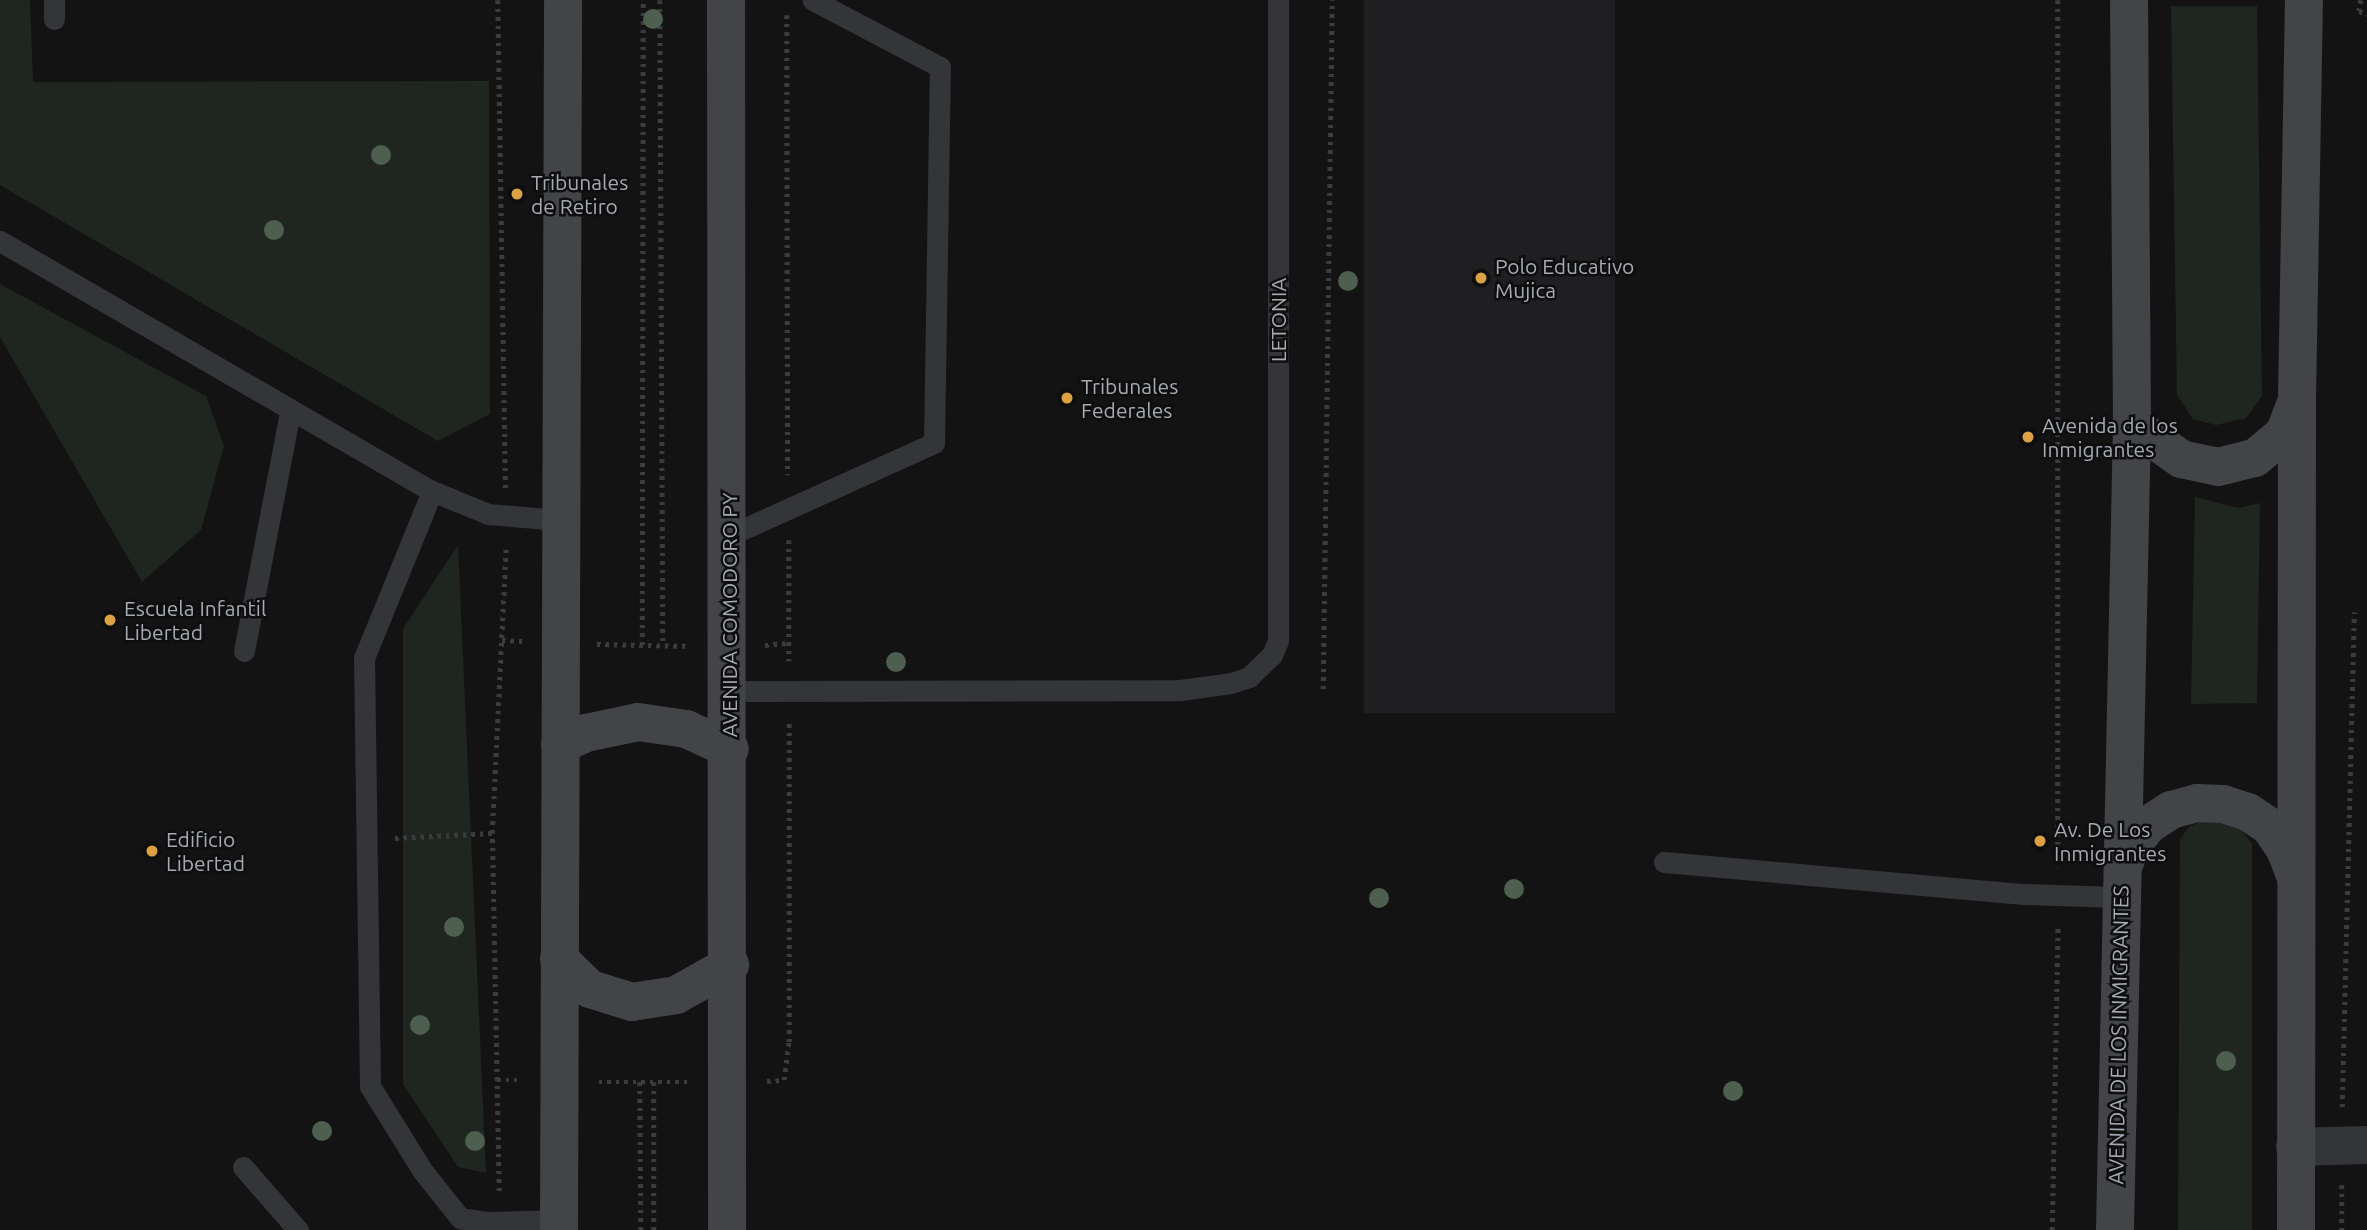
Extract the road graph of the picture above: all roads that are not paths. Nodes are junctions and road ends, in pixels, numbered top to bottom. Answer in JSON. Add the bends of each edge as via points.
{"nodes":[{"id":1,"x":563,"y":0,"type":"edge"},
{"id":2,"x":726,"y":0,"type":"edge"},
{"id":3,"x":813,"y":0,"type":"edge"},
{"id":4,"x":1278,"y":0,"type":"edge"},
{"id":5,"x":2129,"y":0,"type":"edge"},
{"id":6,"x":2304,"y":0,"type":"edge"},
{"id":7,"x":0,"y":241,"type":"edge"},
{"id":8,"x":2297,"y":399,"type":"junction"},
{"id":9,"x":290,"y":412,"type":"junction"},
{"id":10,"x":2133,"y":424,"type":"junction"},
{"id":11,"x":432,"y":491,"type":"junction"},
{"id":12,"x":560,"y":520,"type":"junction"},
{"id":13,"x":728,"y":536,"type":"junction"},
{"id":14,"x":244,"y":651,"type":"dead end"},
{"id":15,"x":729,"y":691,"type":"junction"},
{"id":16,"x":560,"y":746,"type":"junction"},
{"id":17,"x":730,"y":749,"type":"junction"},
{"id":18,"x":1664,"y":862,"type":"dead end"},
{"id":19,"x":2295,"y":874,"type":"junction"},
{"id":20,"x":2121,"y":883,"type":"junction"},
{"id":21,"x":559,"y":959,"type":"junction"},
{"id":22,"x":730,"y":965,"type":"junction"},
{"id":23,"x":2354,"y":1145,"type":"edge"},
{"id":24,"x":2295,"y":1147,"type":"junction"},
{"id":25,"x":243,"y":1167,"type":"dead end"},
{"id":26,"x":451,"y":1224,"type":"edge"},
{"id":27,"x":559,"y":1225,"type":"edge"},
{"id":28,"x":298,"y":1230,"type":"edge"},
{"id":29,"x":727,"y":1230,"type":"edge"},
{"id":30,"x":2115,"y":1230,"type":"edge"},
{"id":31,"x":2296,"y":1230,"type":"edge"}],
"edges":[{"from":1,"to":12,"type":"main road"},
{"from":2,"to":13,"type":"main road","name":"AVENIDA COMODORO PY"},
{"from":3,"to":13,"type":"lane","via":[[940,67],[934,443]]},
{"from":4,"to":15,"type":"lane","name":"LETONIA","via":[[1278,641],[1263,667],[1249,677],[1180,690]]},
{"from":5,"to":10,"type":"main road","name":"AVENIDA DE LOS INMIGRANTES"},
{"from":6,"to":8,"type":"main road"},
{"from":7,"to":9,"type":"lane"},
{"from":8,"to":10,"type":"main road","via":[[2284,434],[2255,458],[2218,467],[2180,459]]},
{"from":8,"to":19,"type":"main road"},
{"from":9,"to":11,"type":"lane"},
{"from":9,"to":14,"type":"lane"},
{"from":10,"to":20,"type":"main road","name":"AVENIDA DE LOS INMIGRANTES"},
{"from":11,"to":12,"type":"lane","via":[[507,518]]},
{"from":11,"to":26,"type":"lane","via":[[364,658],[370,1086]]},
{"from":12,"to":16,"type":"main road"},
{"from":13,"to":15,"type":"main road","name":"AVENIDA COMODORO PY"},
{"from":15,"to":17,"type":"main road","name":"AVENIDA COMODORO PY"},
{"from":16,"to":17,"type":"main road","via":[[586,733],[638,722],[685,729]]},
{"from":16,"to":21,"type":"main road"},
{"from":17,"to":22,"type":"main road","name":"AVENIDA COMODORO PY"},
{"from":18,"to":20,"type":"lane","via":[[2058,895]]},
{"from":19,"to":20,"type":"main road","via":[[2286,849],[2270,827],[2248,812],[2223,804],[2197,803],[2171,810],[2148,825],[2132,845]]},
{"from":19,"to":24,"type":"main road"},
{"from":20,"to":30,"type":"main road","name":"AVENIDA DE LOS INMIGRANTES"},
{"from":21,"to":22,"type":"main road","via":[[590,989],[632,1002],[676,995]]},
{"from":21,"to":27,"type":"main road"},
{"from":22,"to":29,"type":"main road","name":"AVENIDA COMODORO PY"},
{"from":23,"to":24,"type":"street"},
{"from":24,"to":31,"type":"main road"},
{"from":25,"to":28,"type":"lane"},
{"from":26,"to":27,"type":"lane"}]}
